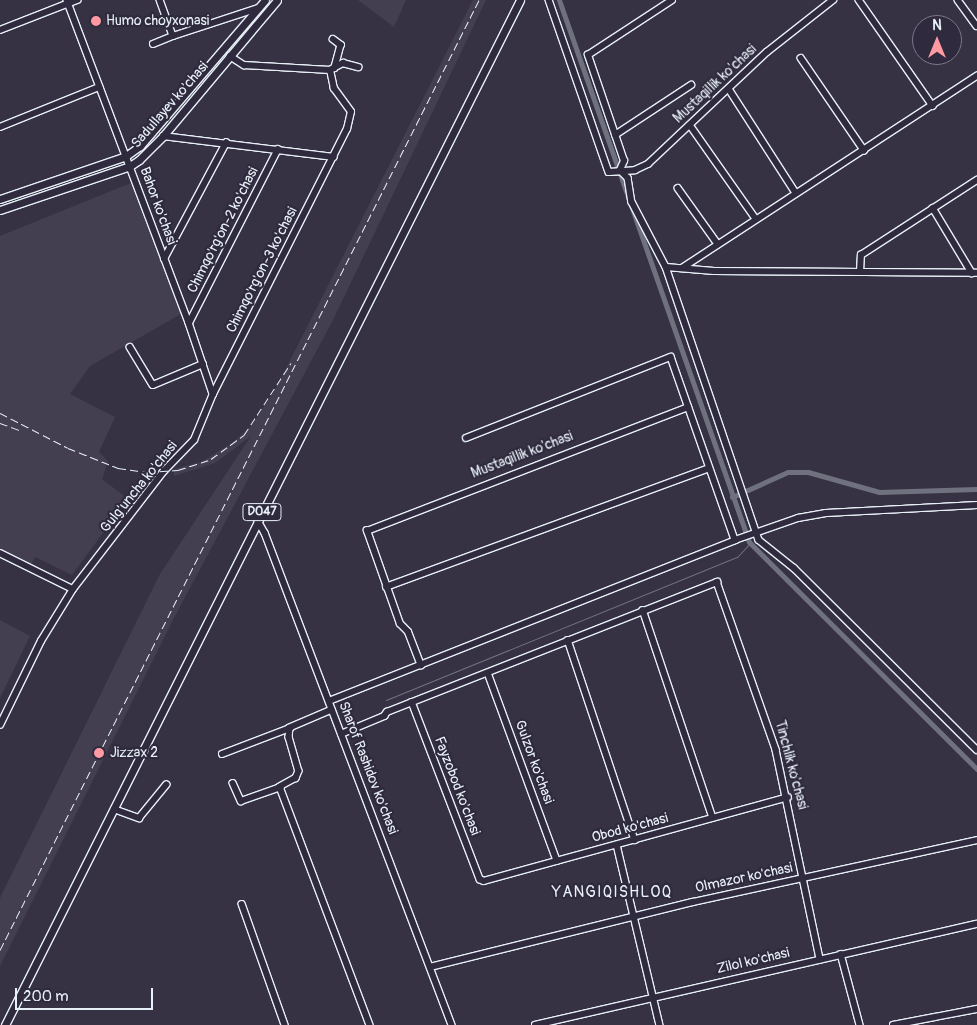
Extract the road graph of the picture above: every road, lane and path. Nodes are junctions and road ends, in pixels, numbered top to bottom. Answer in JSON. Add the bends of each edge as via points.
{"nodes":[{"id":1,"x":77,"y":0,"type":"edge"},
{"id":2,"x":160,"y":0,"type":"edge"},
{"id":3,"x":265,"y":0,"type":"edge"},
{"id":4,"x":277,"y":0,"type":"edge"},
{"id":5,"x":520,"y":0,"type":"edge"},
{"id":6,"x":549,"y":0,"type":"edge"},
{"id":7,"x":672,"y":0,"type":"edge"},
{"id":8,"x":833,"y":0,"type":"edge"},
{"id":9,"x":859,"y":0,"type":"edge"},
{"id":10,"x":958,"y":0,"type":"edge"},
{"id":11,"x":68,"y":2,"type":"edge"},
{"id":12,"x":258,"y":8,"type":"junction"},
{"id":13,"x":976,"y":24,"type":"edge"},
{"id":14,"x":0,"y":30,"type":"edge"},
{"id":15,"x":173,"y":36,"type":"junction"},
{"id":16,"x":333,"y":38,"type":"dead end"},
{"id":17,"x":154,"y":44,"type":"dead end"},
{"id":18,"x":230,"y":56,"type":"junction"},
{"id":19,"x":801,"y":58,"type":"dead end"},
{"id":20,"x":358,"y":67,"type":"dead end"},
{"id":21,"x":333,"y":69,"type":"junction"},
{"id":22,"x":977,"y":76,"type":"edge"},
{"id":23,"x":691,"y":85,"type":"dead end"},
{"id":24,"x":99,"y":87,"type":"junction"},
{"id":25,"x":729,"y":89,"type":"junction"},
{"id":26,"x":933,"y":106,"type":"junction"},
{"id":27,"x":690,"y":125,"type":"junction"},
{"id":28,"x":0,"y":127,"type":"edge"},
{"id":29,"x":616,"y":134,"type":"junction"},
{"id":30,"x":163,"y":136,"type":"junction"},
{"id":31,"x":226,"y":143,"type":"junction"},
{"id":32,"x":278,"y":149,"type":"junction"},
{"id":33,"x":864,"y":150,"type":"junction"},
{"id":34,"x":126,"y":156,"type":"junction"},
{"id":35,"x":334,"y":157,"type":"junction"},
{"id":36,"x":130,"y":166,"type":"junction"},
{"id":37,"x":620,"y":170,"type":"junction"},
{"id":38,"x":977,"y":180,"type":"edge"},
{"id":39,"x":678,"y":188,"type":"dead end"},
{"id":40,"x":796,"y":193,"type":"junction"},
{"id":41,"x":0,"y":199,"type":"edge"},
{"id":42,"x":933,"y":208,"type":"junction"},
{"id":43,"x":0,"y":210,"type":"edge"},
{"id":44,"x":756,"y":219,"type":"junction"},
{"id":45,"x":718,"y":244,"type":"junction"},
{"id":46,"x":164,"y":259,"type":"junction"},
{"id":47,"x":666,"y":267,"type":"junction"},
{"id":48,"x":682,"y":268,"type":"junction"},
{"id":49,"x":860,"y":272,"type":"junction"},
{"id":50,"x":974,"y":273,"type":"edge"},
{"id":51,"x":189,"y":323,"type":"junction"},
{"id":52,"x":130,"y":347,"type":"dead end"},
{"id":53,"x":203,"y":364,"type":"junction"},
{"id":54,"x":213,"y":394,"type":"junction"},
{"id":55,"x":688,"y":407,"type":"junction"},
{"id":56,"x":466,"y":438,"type":"dead end"},
{"id":57,"x":709,"y":468,"type":"junction"},
{"id":58,"x":977,"y":505,"type":"edge"},
{"id":59,"x":258,"y":521,"type":"junction"},
{"id":60,"x":757,"y":533,"type":"junction"},
{"id":61,"x":735,"y":540,"type":"junction"},
{"id":62,"x":0,"y":554,"type":"edge"},
{"id":63,"x":386,"y":587,"type":"junction"},
{"id":64,"x":73,"y":590,"type":"junction"},
{"id":65,"x":643,"y":610,"type":"junction"},
{"id":66,"x":568,"y":640,"type":"junction"},
{"id":67,"x":421,"y":666,"type":"junction"},
{"id":68,"x":488,"y":673,"type":"junction"},
{"id":69,"x":329,"y":701,"type":"junction"},
{"id":70,"x":412,"y":702,"type":"junction"},
{"id":71,"x":332,"y":710,"type":"junction"},
{"id":72,"x":0,"y":725,"type":"edge"},
{"id":73,"x":290,"y":728,"type":"junction"},
{"id":74,"x":341,"y":734,"type":"junction"},
{"id":75,"x":977,"y":750,"type":"edge"},
{"id":76,"x":222,"y":754,"type":"dead end"},
{"id":77,"x":233,"y":782,"type":"dead end"},
{"id":78,"x":166,"y":785,"type":"dead end"},
{"id":79,"x":281,"y":786,"type":"junction"},
{"id":80,"x":788,"y":797,"type":"junction"},
{"id":81,"x":114,"y":809,"type":"junction"},
{"id":82,"x":713,"y":818,"type":"junction"},
{"id":83,"x":635,"y":840,"type":"junction"},
{"id":84,"x":977,"y":840,"type":"edge"},
{"id":85,"x":617,"y":845,"type":"junction"},
{"id":86,"x":557,"y":860,"type":"junction"},
{"id":87,"x":804,"y":877,"type":"junction"},
{"id":88,"x":480,"y":878,"type":"joint"},
{"id":89,"x":242,"y":904,"type":"dead end"},
{"id":90,"x":635,"y":916,"type":"junction"},
{"id":91,"x":977,"y":924,"type":"edge"},
{"id":92,"x":841,"y":954,"type":"junction"},
{"id":93,"x":820,"y":959,"type":"junction"},
{"id":94,"x":430,"y":966,"type":"junction"},
{"id":95,"x":654,"y":997,"type":"junction"},
{"id":96,"x":977,"y":1009,"type":"edge"},
{"id":97,"x":5,"y":1025,"type":"edge"},
{"id":98,"x":285,"y":1025,"type":"edge"},
{"id":99,"x":370,"y":1025,"type":"edge"},
{"id":100,"x":452,"y":1025,"type":"edge"},
{"id":101,"x":535,"y":1025,"type":"edge"},
{"id":102,"x":660,"y":1025,"type":"edge"},
{"id":103,"x":860,"y":1025,"type":"edge"},
{"id":104,"x":893,"y":1025,"type":"edge"}],
"edges":[{"from":1,"to":11,"type":"street"},
{"from":2,"to":15,"type":"street"},
{"from":3,"to":12,"type":"main road"},
{"from":4,"to":18,"type":"main road","name":"Sadullayev ko'chasi"},
{"from":5,"to":59,"type":"main road","number":"D047"},
{"from":6,"to":37,"type":"street","name":"Mustaqillik ko'chasi","via":[[609,172]]},
{"from":7,"to":29,"type":"street","via":[[588,55]]},
{"from":8,"to":25,"type":"street","name":"Mustaqillik ko'chasi","via":[[767,52]]},
{"from":9,"to":26,"type":"street"},
{"from":10,"to":13,"type":"street"},
{"from":11,"to":14,"type":"street"},
{"from":11,"to":24,"type":"street","name":"Bahor ko'chasi"},
{"from":12,"to":15,"type":"street"},
{"from":12,"to":34,"type":"main road","via":[[153,134]]},
{"from":15,"to":17,"type":"street"},
{"from":16,"to":21,"type":"street","via":[[341,45]]},
{"from":18,"to":21,"type":"street","via":[[244,65]]},
{"from":18,"to":30,"type":"main road","name":"Sadullayev ko'chasi"},
{"from":19,"to":33,"type":"street"},
{"from":20,"to":21,"type":"street","via":[[343,63]]},
{"from":21,"to":35,"type":"street","name":"Chimqo'rg'on-3 ko'chasi","via":[[334,89],[351,112],[347,130]]},
{"from":22,"to":26,"type":"street"},
{"from":23,"to":29,"type":"street"},
{"from":24,"to":28,"type":"street"},
{"from":24,"to":34,"type":"street","name":"Bahor ko'chasi"},
{"from":25,"to":27,"type":"street","name":"Mustaqillik ko'chasi"},
{"from":25,"to":40,"type":"street"},
{"from":26,"to":33,"type":"street"},
{"from":27,"to":37,"type":"street","name":"Mustaqillik ko'chasi","via":[[648,164],[636,170]]},
{"from":27,"to":44,"type":"street"},
{"from":29,"to":37,"type":"street","via":[[624,161]]},
{"from":30,"to":31,"type":"street"},
{"from":30,"to":36,"type":"main road","name":"Sadullayev ko'chasi"},
{"from":31,"to":32,"type":"street"},
{"from":31,"to":46,"type":"street"},
{"from":32,"to":35,"type":"street"},
{"from":32,"to":51,"type":"street","name":"Chimqo'rg'on-2 ko'chasi"},
{"from":33,"to":40,"type":"street"},
{"from":34,"to":36,"type":"street","name":"Bahor ko'chasi"},
{"from":34,"to":41,"type":"main road"},
{"from":35,"to":54,"type":"street","name":"Chimqo'rg'on-3 ko'chasi"},
{"from":36,"to":43,"type":"main road","name":"Sadullayev ko'chasi"},
{"from":36,"to":46,"type":"street","name":"Bahor ko'chasi"},
{"from":37,"to":47,"type":"street","via":[[628,178],[632,202]]},
{"from":38,"to":42,"type":"street"},
{"from":39,"to":45,"type":"street"},
{"from":40,"to":44,"type":"street"},
{"from":42,"to":49,"type":"street","via":[[862,255]]},
{"from":42,"to":50,"type":"street"},
{"from":44,"to":45,"type":"street"},
{"from":45,"to":48,"type":"street"},
{"from":46,"to":51,"type":"street","name":"Bahor ko'chasi"},
{"from":47,"to":48,"type":"street"},
{"from":47,"to":60,"type":"street"},
{"from":48,"to":49,"type":"street"},
{"from":49,"to":50,"type":"street"},
{"from":51,"to":53,"type":"street","name":"Bahor ko'chasi"},
{"from":52,"to":53,"type":"street","via":[[153,385]]},
{"from":53,"to":54,"type":"street","name":"Bahor ko'chasi"},
{"from":54,"to":64,"type":"street","name":"Gulg'uncha ko'chasi","via":[[194,440],[164,471]]},
{"from":55,"to":56,"type":"street","via":[[670,357]]},
{"from":55,"to":57,"type":"street"},
{"from":55,"to":63,"type":"street","name":"Mustaqillik ko'chasi","via":[[367,531]]},
{"from":57,"to":61,"type":"street"},
{"from":57,"to":63,"type":"street"},
{"from":58,"to":60,"type":"street","via":[[826,513],[798,518]]},
{"from":59,"to":69,"type":"street","name":"Sharof Rashidov ko'chasi"},
{"from":59,"to":81,"type":"main road","number":"D047"},
{"from":60,"to":61,"type":"street"},
{"from":60,"to":75,"type":"street","via":[[768,550],[794,568]]},
{"from":61,"to":67,"type":"street"},
{"from":62,"to":64,"type":"street"},
{"from":63,"to":67,"type":"street"},
{"from":64,"to":72,"type":"street","name":"Gulg'uncha ko'chasi","via":[[41,641]]},
{"from":65,"to":66,"type":"street"},
{"from":65,"to":80,"type":"street","name":"Tinchlik ko'chasi","via":[[717,582],[754,683]]},
{"from":65,"to":82,"type":"street"},
{"from":66,"to":68,"type":"street"},
{"from":66,"to":83,"type":"street"},
{"from":67,"to":69,"type":"street"},
{"from":68,"to":70,"type":"street"},
{"from":68,"to":86,"type":"street","name":"Gulzor ko'chasi"},
{"from":69,"to":71,"type":"street","name":"Sharof Rashidov ko'chasi"},
{"from":70,"to":74,"type":"street"},
{"from":70,"to":88,"type":"street","name":"Fayzobod ko'chasi"},
{"from":71,"to":73,"type":"street"},
{"from":71,"to":74,"type":"street","name":"Sharof Rashidov ko'chasi"},
{"from":73,"to":76,"type":"street"},
{"from":73,"to":79,"type":"street","via":[[289,737],[299,771],[296,778]]},
{"from":74,"to":94,"type":"street","name":"Sharof Rashidov ko'chasi"},
{"from":77,"to":79,"type":"street","via":[[241,801]]},
{"from":78,"to":81,"type":"street","via":[[139,818]]},
{"from":79,"to":99,"type":"street"},
{"from":80,"to":82,"type":"street","name":"Obod ko'chasi"},
{"from":80,"to":87,"type":"street","name":"Tinchlik ko'chasi"},
{"from":81,"to":97,"type":"main road","number":"D047"},
{"from":82,"to":83,"type":"street","name":"Obod ko'chasi"},
{"from":83,"to":85,"type":"street","name":"Obod ko'chasi"},
{"from":84,"to":87,"type":"street","name":"Olmazor ko'chasi"},
{"from":85,"to":86,"type":"street","name":"Obod ko'chasi"},
{"from":85,"to":90,"type":"street"},
{"from":86,"to":88,"type":"street","name":"Obod ko'chasi","via":[[489,880]]},
{"from":87,"to":90,"type":"street","name":"Olmazor ko'chasi"},
{"from":87,"to":93,"type":"street","name":"Tinchlik ko'chasi"},
{"from":89,"to":98,"type":"street"},
{"from":90,"to":94,"type":"street","name":"Olmazor ko'chasi"},
{"from":90,"to":95,"type":"street"},
{"from":91,"to":92,"type":"street","name":"Zilol ko'chasi"},
{"from":92,"to":93,"type":"street","name":"Zilol ko'chasi"},
{"from":92,"to":103,"type":"street"},
{"from":93,"to":95,"type":"street","name":"Zilol ko'chasi"},
{"from":94,"to":100,"type":"street","name":"Sharof Rashidov ko'chasi"},
{"from":95,"to":101,"type":"street","name":"Zilol ko'chasi"},
{"from":95,"to":102,"type":"street"},
{"from":96,"to":104,"type":"street"}]}
